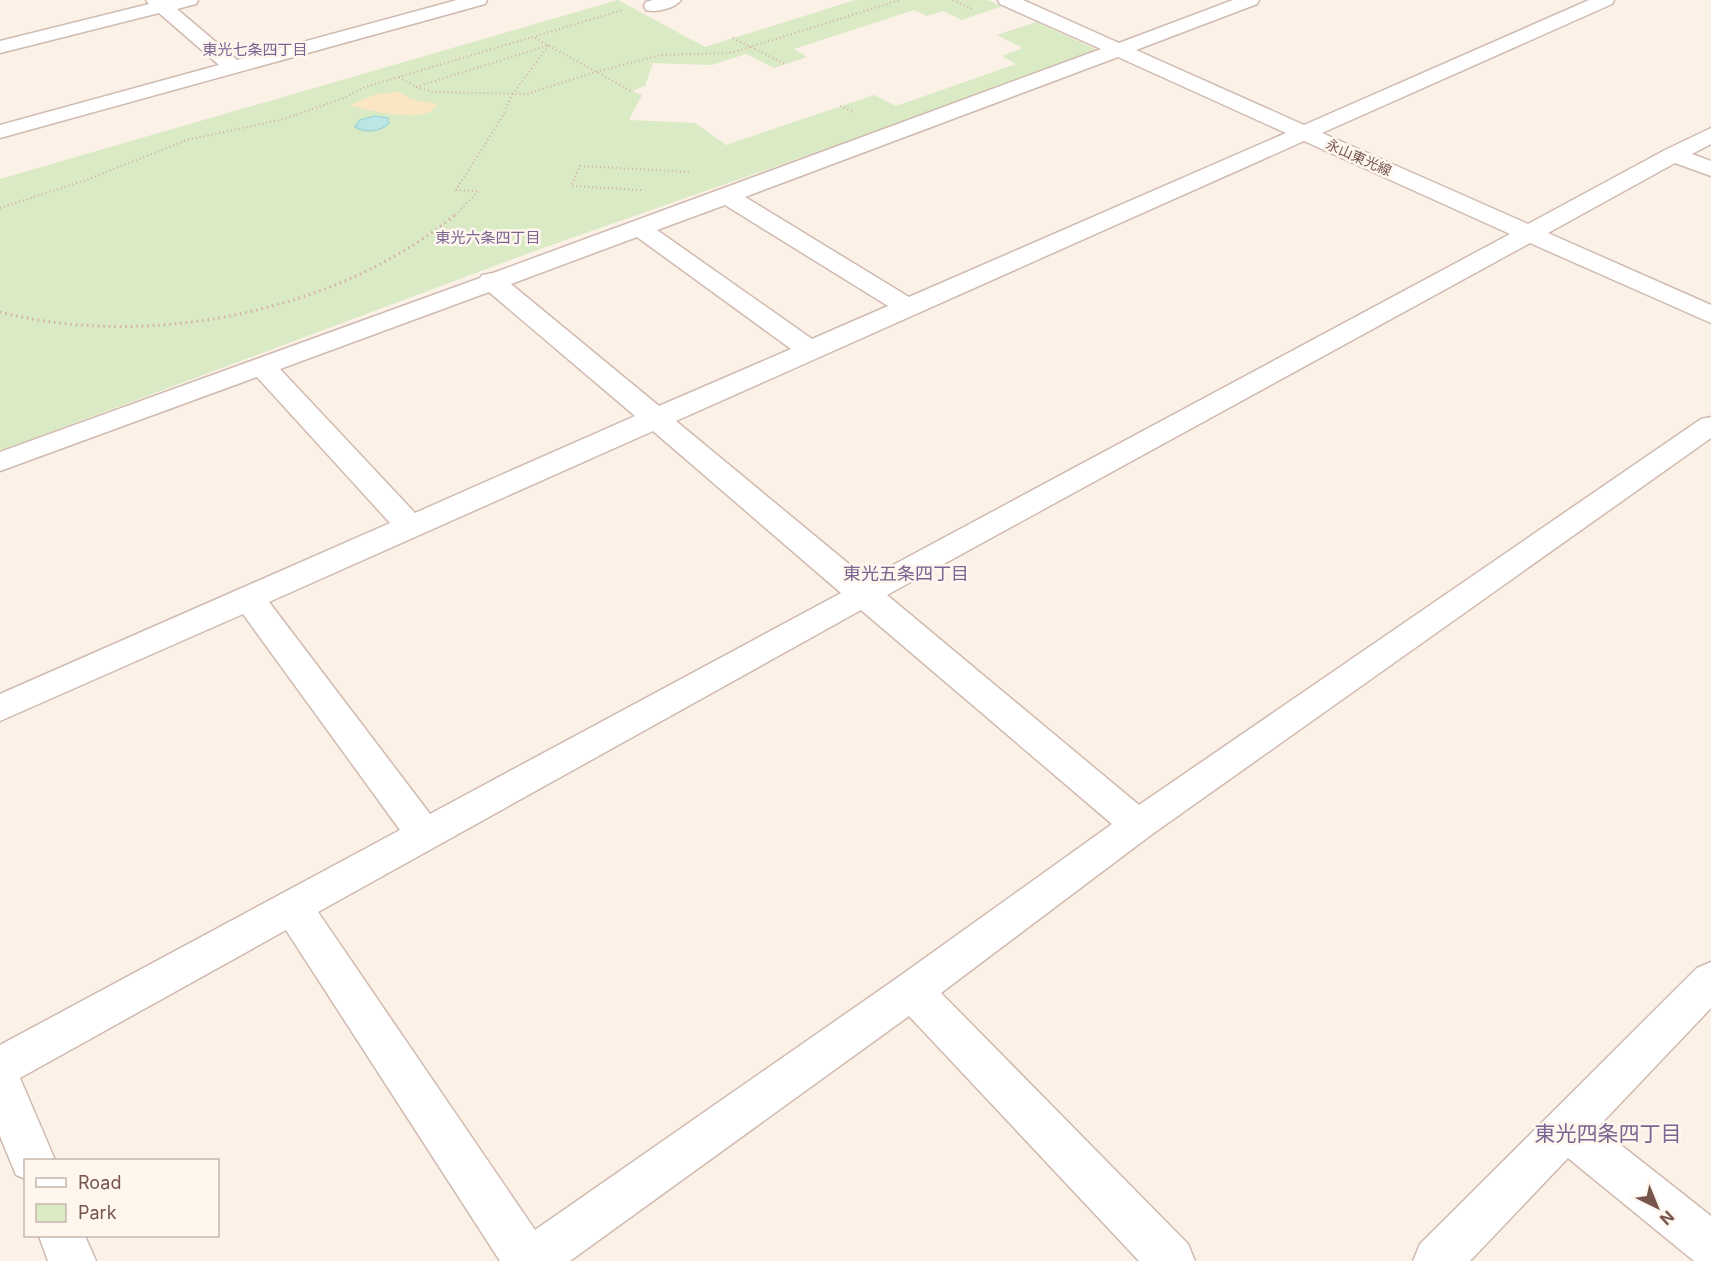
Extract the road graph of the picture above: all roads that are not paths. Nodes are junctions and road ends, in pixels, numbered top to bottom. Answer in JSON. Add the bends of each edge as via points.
{"nodes":[{"id":1,"x":189,"y":0,"type":"edge"},
{"id":2,"x":478,"y":0,"type":"edge"},
{"id":3,"x":672,"y":0,"type":"edge"},
{"id":4,"x":1007,"y":0,"type":"edge"},
{"id":5,"x":1251,"y":0,"type":"edge"},
{"id":6,"x":1605,"y":0,"type":"edge"},
{"id":7,"x":159,"y":3,"type":"edge"},
{"id":8,"x":653,"y":6,"type":"dead end"},
{"id":9,"x":0,"y":47,"type":"edge"},
{"id":10,"x":1118,"y":49,"type":"junction"},
{"id":11,"x":233,"y":67,"type":"junction"},
{"id":12,"x":0,"y":132,"type":"edge"},
{"id":13,"x":1304,"y":132,"type":"junction"},
{"id":14,"x":1711,"y":135,"type":"edge"},
{"id":15,"x":1673,"y":155,"type":"junction"},
{"id":16,"x":1711,"y":169,"type":"edge"},
{"id":17,"x":725,"y":195,"type":"junction"},
{"id":18,"x":638,"y":227,"type":"junction"},
{"id":19,"x":1530,"y":233,"type":"junction"},
{"id":20,"x":491,"y":280,"type":"junction"},
{"id":21,"x":907,"y":307,"type":"junction"},
{"id":22,"x":1711,"y":315,"type":"edge"},
{"id":23,"x":810,"y":350,"type":"junction"},
{"id":24,"x":261,"y":365,"type":"junction"},
{"id":25,"x":654,"y":419,"type":"junction"},
{"id":26,"x":1711,"y":425,"type":"edge"},
{"id":27,"x":0,"y":462,"type":"edge"},
{"id":28,"x":410,"y":526,"type":"junction"},
{"id":29,"x":864,"y":594,"type":"junction"},
{"id":30,"x":248,"y":597,"type":"junction"},
{"id":31,"x":0,"y":708,"type":"edge"},
{"id":32,"x":1138,"y":825,"type":"junction"},
{"id":33,"x":426,"y":836,"type":"junction"},
{"id":34,"x":293,"y":908,"type":"junction"},
{"id":35,"x":1711,"y":980,"type":"edge"},
{"id":36,"x":912,"y":991,"type":"junction"},
{"id":37,"x":0,"y":1067,"type":"edge"},
{"id":38,"x":0,"y":1082,"type":"edge"},
{"id":39,"x":1566,"y":1129,"type":"junction"},
{"id":40,"x":31,"y":1159,"type":"edge"},
{"id":41,"x":62,"y":1237,"type":"edge"},
{"id":42,"x":1711,"y":1245,"type":"edge"},
{"id":43,"x":72,"y":1261,"type":"edge"},
{"id":44,"x":529,"y":1261,"type":"edge"},
{"id":45,"x":1171,"y":1261,"type":"edge"},
{"id":46,"x":1437,"y":1261,"type":"edge"}],
"edges":[{"from":1,"to":7,"type":"street"},
{"from":2,"to":11,"type":"street"},
{"from":3,"to":8,"type":"street"},
{"from":4,"to":10,"type":"street","name":"永山東光線"},
{"from":5,"to":10,"type":"street"},
{"from":6,"to":13,"type":"street"},
{"from":7,"to":9,"type":"street"},
{"from":7,"to":11,"type":"street"},
{"from":10,"to":13,"type":"street","name":"永山東光線"},
{"from":10,"to":17,"type":"street"},
{"from":11,"to":12,"type":"street"},
{"from":13,"to":19,"type":"street","name":"永山東光線"},
{"from":13,"to":21,"type":"street"},
{"from":14,"to":15,"type":"street"},
{"from":15,"to":16,"type":"street"},
{"from":15,"to":19,"type":"street"},
{"from":17,"to":18,"type":"street"},
{"from":17,"to":21,"type":"street"},
{"from":18,"to":20,"type":"street"},
{"from":18,"to":23,"type":"street"},
{"from":19,"to":22,"type":"street","name":"永山東光線"},
{"from":19,"to":29,"type":"street"},
{"from":20,"to":24,"type":"street"},
{"from":20,"to":25,"type":"street"},
{"from":21,"to":23,"type":"street"},
{"from":23,"to":25,"type":"street"},
{"from":24,"to":27,"type":"street"},
{"from":24,"to":28,"type":"street"},
{"from":25,"to":28,"type":"street"},
{"from":25,"to":29,"type":"street"},
{"from":26,"to":32,"type":"street"},
{"from":28,"to":30,"type":"street"},
{"from":29,"to":32,"type":"street"},
{"from":29,"to":33,"type":"street"},
{"from":30,"to":31,"type":"street"},
{"from":30,"to":33,"type":"street"},
{"from":32,"to":36,"type":"street"},
{"from":33,"to":34,"type":"street"},
{"from":34,"to":37,"type":"street"},
{"from":34,"to":44,"type":"street"},
{"from":35,"to":39,"type":"street"},
{"from":36,"to":44,"type":"street"},
{"from":36,"to":45,"type":"street"},
{"from":38,"to":40,"type":"street"},
{"from":39,"to":42,"type":"street"},
{"from":39,"to":46,"type":"street"},
{"from":41,"to":43,"type":"street"}]}
